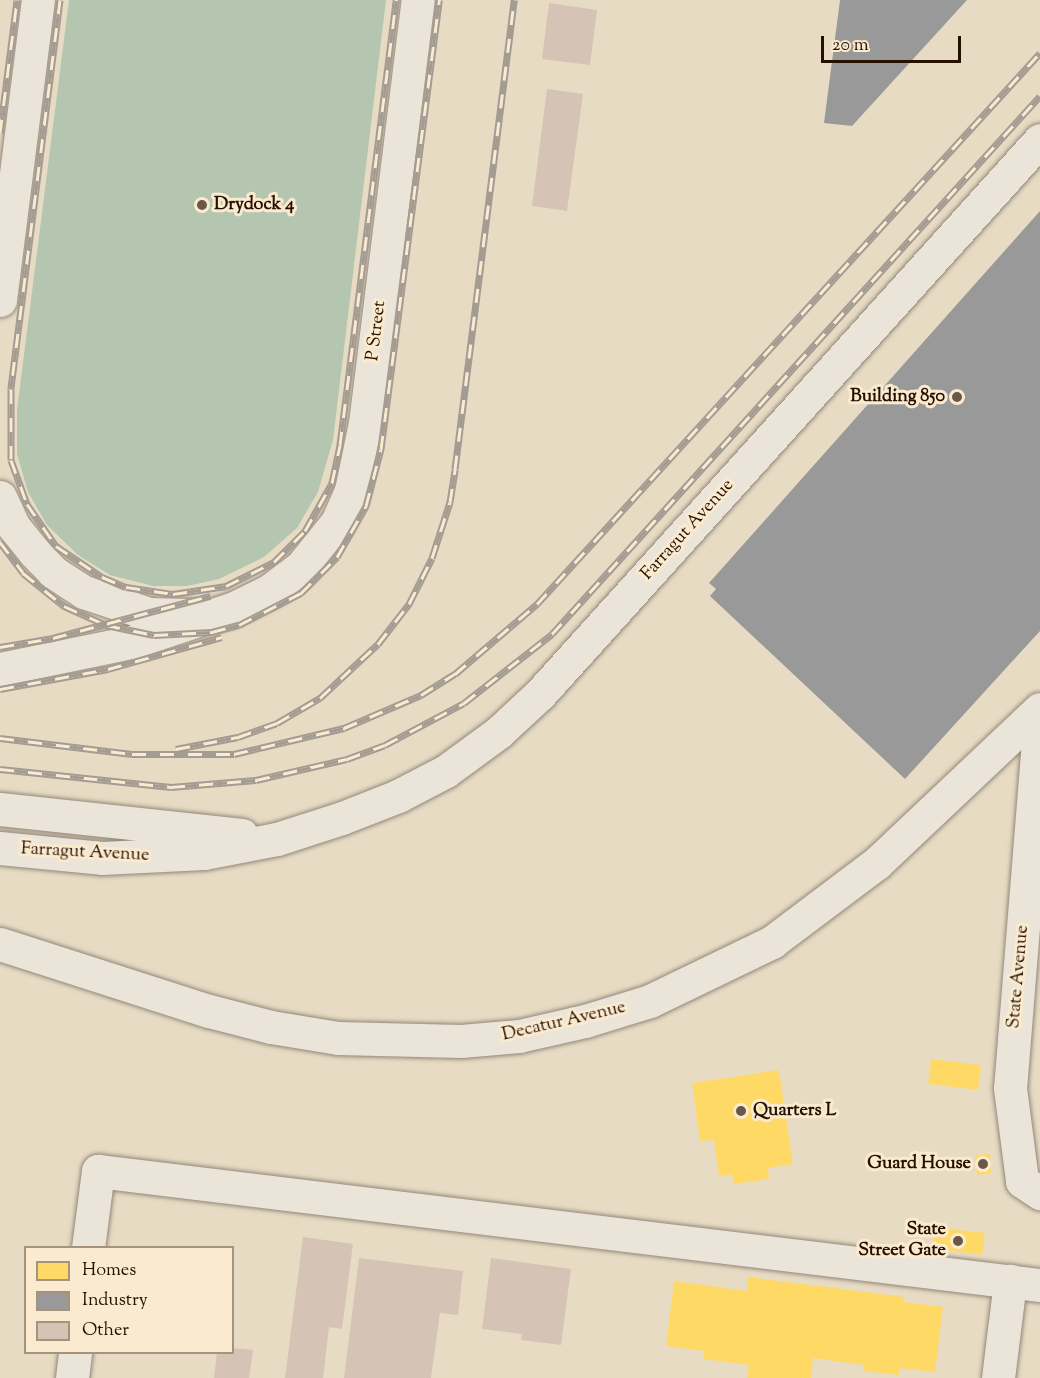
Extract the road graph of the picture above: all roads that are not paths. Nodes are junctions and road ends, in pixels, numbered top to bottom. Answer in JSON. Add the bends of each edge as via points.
{"nodes":[{"id":1,"x":38,"y":0,"type":"edge"},
{"id":2,"x":418,"y":0,"type":"edge"},
{"id":3,"x":1040,"y":140,"type":"edge"},
{"id":4,"x":0,"y":300,"type":"edge"},
{"id":5,"x":0,"y":497,"type":"edge"},
{"id":6,"x":234,"y":608,"type":"junction"},
{"id":7,"x":0,"y":669,"type":"edge"},
{"id":8,"x":1040,"y":709,"type":"edge"},
{"id":9,"x":1040,"y":716,"type":"edge"},
{"id":10,"x":0,"y":809,"type":"edge"},
{"id":11,"x":277,"y":839,"type":"junction"},
{"id":12,"x":0,"y":848,"type":"edge"},
{"id":13,"x":0,"y":944,"type":"edge"},
{"id":14,"x":1040,"y":1193,"type":"edge"},
{"id":15,"x":88,"y":1246,"type":"edge"},
{"id":16,"x":1025,"y":1283,"type":"edge"},
{"id":17,"x":75,"y":1354,"type":"edge"},
{"id":18,"x":72,"y":1378,"type":"edge"},
{"id":19,"x":998,"y":1378,"type":"edge"}],
"edges":[{"from":1,"to":4,"type":"street"},
{"from":2,"to":6,"type":"street","name":"P Street","via":[[365,423],[351,490],[337,522],[300,568],[269,591]]},
{"from":3,"to":11,"type":"street","name":"Farragut Avenue","via":[[540,694],[499,732],[446,771],[389,800]]},
{"from":5,"to":6,"type":"street","via":[[14,527],[34,552],[53,572],[84,592],[148,614],[198,614]]},
{"from":6,"to":7,"type":"street","via":[[132,642]]},
{"from":8,"to":13,"type":"street","name":"Decatur Avenue","via":[[877,863],[772,942],[650,1001],[585,1022],[519,1036],[461,1041],[338,1038],[209,1011]]},
{"from":9,"to":14,"type":"street","name":"State Avenue","via":[[1010,1088],[1022,1181]]},
{"from":10,"to":11,"type":"street","name":"Farragut Avenue"},
{"from":11,"to":12,"type":"street","name":"Farragut Avenue","via":[[152,858],[102,858]]},
{"from":15,"to":16,"type":"street","via":[[98,1171]]},
{"from":16,"to":19,"type":"street"},
{"from":17,"to":18,"type":"street"}]}
